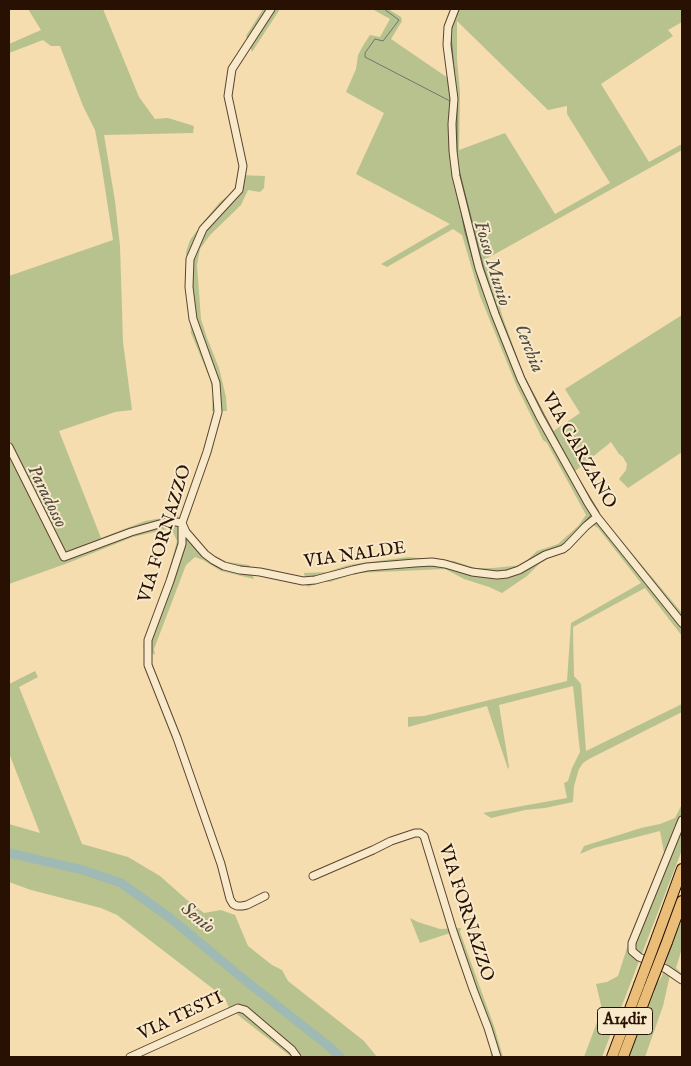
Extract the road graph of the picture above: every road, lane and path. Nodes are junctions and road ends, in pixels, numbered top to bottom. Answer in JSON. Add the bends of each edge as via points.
{"nodes":[{"id":1,"x":271,"y":9,"type":"edge"},
{"id":2,"x":455,"y":9,"type":"edge"},
{"id":3,"x":9,"y":447,"type":"edge"},
{"id":4,"x":597,"y":517,"type":"junction"},
{"id":5,"x":182,"y":523,"type":"junction"},
{"id":6,"x":682,"y":623,"type":"edge"},
{"id":7,"x":682,"y":820,"type":"edge"},
{"id":8,"x":682,"y":869,"type":"edge"},
{"id":9,"x":313,"y":876,"type":"dead end"},
{"id":10,"x":265,"y":896,"type":"dead end"},
{"id":11,"x":682,"y":900,"type":"edge"},
{"id":12,"x":682,"y":980,"type":"edge"},
{"id":13,"x":644,"y":987,"type":"junction"},
{"id":14,"x":130,"y":1057,"type":"edge"},
{"id":15,"x":297,"y":1057,"type":"edge"},
{"id":16,"x":497,"y":1057,"type":"edge"},
{"id":17,"x":612,"y":1057,"type":"edge"},
{"id":18,"x":623,"y":1057,"type":"edge"}],
"edges":[{"from":1,"to":5,"type":"street","name":"VIA FORNAZZO","via":[[232,69],[228,96],[243,166],[239,190],[203,229],[190,259],[192,320],[216,383],[218,412]]},
{"from":2,"to":4,"type":"street","name":"VIA GARZANO","via":[[447,36],[454,99],[453,151],[479,268],[521,379]]},
{"from":3,"to":5,"type":"street","via":[[64,557],[131,532],[170,521]]},
{"from":4,"to":5,"type":"street","name":"VIA NALDE","via":[[567,546],[507,574],[484,574],[432,562],[360,568],[308,581],[224,566],[205,554]]},
{"from":4,"to":6,"type":"street","name":"VIA GARZANO"},
{"from":5,"to":10,"type":"street","name":"VIA FORNAZZO","via":[[182,544],[148,640],[148,665],[222,864],[230,899],[233,904],[242,906]]},
{"from":7,"to":12,"type":"street","via":[[632,943],[632,951]]},
{"from":8,"to":13,"type":"highway","number":"A14dir","bridge":true,"via":[[657,937]]},
{"from":9,"to":16,"type":"street","name":"VIA FORNAZZO","via":[[391,841],[415,833],[424,836]]},
{"from":11,"to":13,"type":"highway","number":"A14dir","bridge":true},
{"from":13,"to":17,"type":"highway","number":"A14dir"},
{"from":13,"to":18,"type":"highway","number":"A14dir"},
{"from":14,"to":15,"type":"street","name":"VIA TESTI","via":[[238,1008],[245,1010]]}]}
